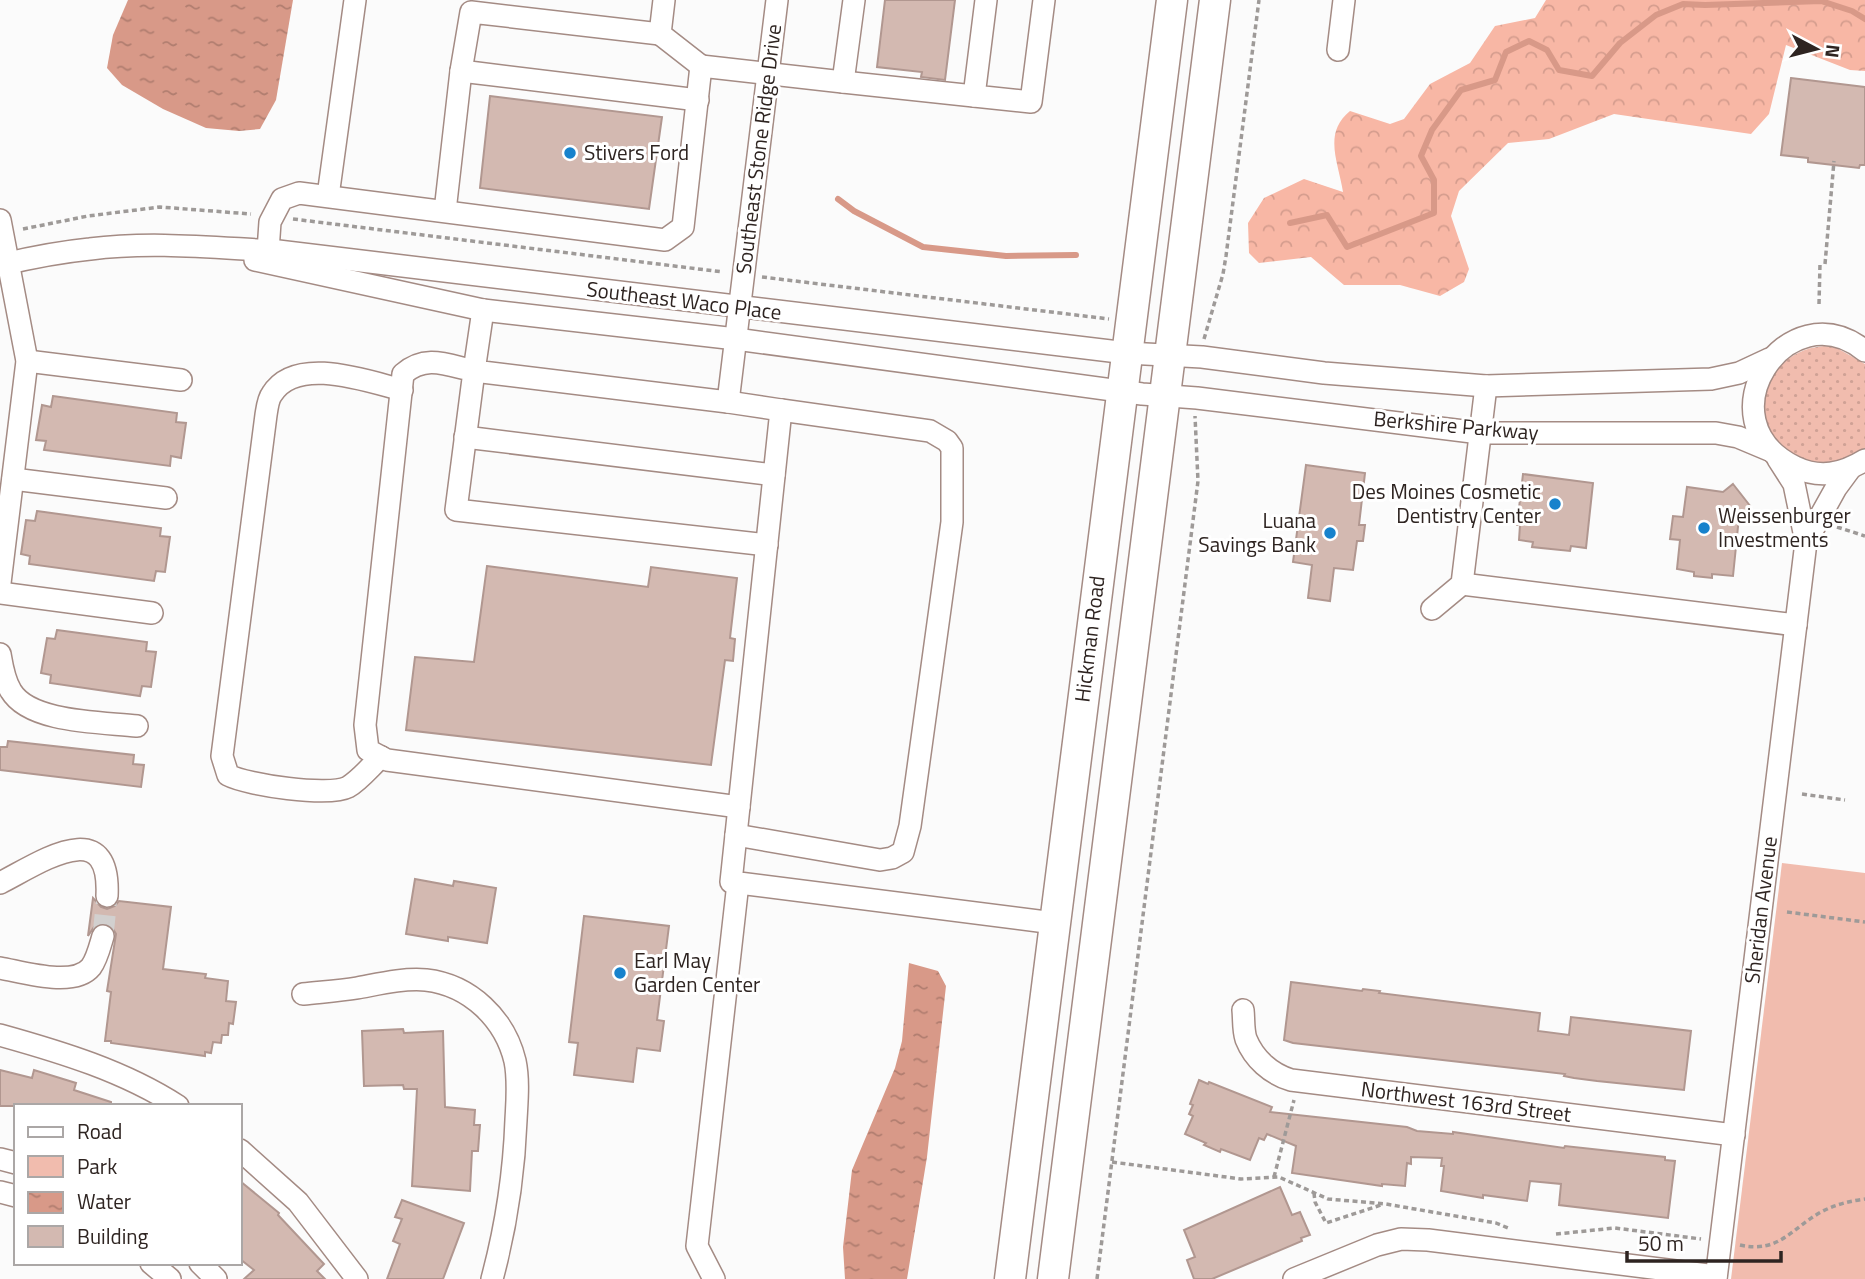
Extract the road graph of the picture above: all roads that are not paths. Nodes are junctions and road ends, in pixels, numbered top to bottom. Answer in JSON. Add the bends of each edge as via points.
{"nodes":[{"id":1,"x":355,"y":0,"type":"edge"},
{"id":2,"x":664,"y":0,"type":"edge"},
{"id":3,"x":777,"y":0,"type":"edge"},
{"id":4,"x":854,"y":0,"type":"edge"},
{"id":5,"x":986,"y":0,"type":"edge"},
{"id":6,"x":1044,"y":0,"type":"edge"},
{"id":7,"x":1172,"y":0,"type":"edge"},
{"id":8,"x":1201,"y":0,"type":"edge"},
{"id":9,"x":1215,"y":0,"type":"edge"},
{"id":10,"x":1344,"y":0,"type":"edge"},
{"id":11,"x":660,"y":34,"type":"junction"},
{"id":12,"x":1210,"y":36,"type":"junction"},
{"id":13,"x":1338,"y":50,"type":"dead end"},
{"id":14,"x":701,"y":66,"type":"junction"},
{"id":15,"x":461,"y":71,"type":"junction"},
{"id":16,"x":768,"y":73,"type":"junction"},
{"id":17,"x":843,"y":82,"type":"junction"},
{"id":18,"x":974,"y":96,"type":"junction"},
{"id":19,"x":698,"y":100,"type":"junction"},
{"id":20,"x":328,"y":196,"type":"junction"},
{"id":21,"x":445,"y":211,"type":"junction"},
{"id":22,"x":1,"y":227,"type":"edge"},
{"id":23,"x":199,"y":246,"type":"junction"},
{"id":24,"x":268,"y":251,"type":"junction"},
{"id":25,"x":4,"y":264,"type":"edge"},
{"id":26,"x":740,"y":308,"type":"junction"},
{"id":27,"x":483,"y":310,"type":"junction"},
{"id":28,"x":736,"y":339,"type":"junction"},
{"id":29,"x":1865,"y":352,"type":"edge"},
{"id":30,"x":1127,"y":353,"type":"junction"},
{"id":31,"x":1170,"y":355,"type":"junction"},
{"id":32,"x":1769,"y":359,"type":"junction"},
{"id":33,"x":27,"y":361,"type":"junction"},
{"id":34,"x":474,"y":371,"type":"junction"},
{"id":35,"x":180,"y":380,"type":"dead end"},
{"id":36,"x":1486,"y":386,"type":"junction"},
{"id":37,"x":402,"y":390,"type":"junction"},
{"id":38,"x":1143,"y":394,"type":"junction"},
{"id":39,"x":728,"y":402,"type":"junction"},
{"id":40,"x":781,"y":410,"type":"junction"},
{"id":41,"x":1480,"y":433,"type":"junction"},
{"id":42,"x":465,"y":437,"type":"junction"},
{"id":43,"x":1774,"y":454,"type":"junction"},
{"id":44,"x":1858,"y":464,"type":"edge"},
{"id":45,"x":774,"y":475,"type":"junction"},
{"id":46,"x":13,"y":479,"type":"junction"},
{"id":47,"x":166,"y":498,"type":"dead end"},
{"id":48,"x":1806,"y":541,"type":"junction"},
{"id":49,"x":767,"y":545,"type":"junction"},
{"id":50,"x":2,"y":548,"type":"edge"},
{"id":51,"x":0,"y":583,"type":"edge"},
{"id":52,"x":1461,"y":583,"type":"junction"},
{"id":53,"x":0,"y":593,"type":"edge"},
{"id":54,"x":1432,"y":609,"type":"dead end"},
{"id":55,"x":152,"y":613,"type":"dead end"},
{"id":56,"x":1796,"y":625,"type":"junction"},
{"id":57,"x":0,"y":654,"type":"edge"},
{"id":58,"x":137,"y":726,"type":"dead end"},
{"id":59,"x":382,"y":757,"type":"junction"},
{"id":60,"x":740,"y":807,"type":"junction"},
{"id":61,"x":736,"y":835,"type":"junction"},
{"id":62,"x":0,"y":883,"type":"edge"},
{"id":63,"x":738,"y":883,"type":"junction"},
{"id":64,"x":107,"y":897,"type":"tunnel mouth"},
{"id":65,"x":1054,"y":923,"type":"junction"},
{"id":66,"x":103,"y":936,"type":"tunnel mouth"},
{"id":67,"x":0,"y":968,"type":"edge"},
{"id":68,"x":303,"y":994,"type":"dead end"},
{"id":69,"x":1243,"y":1010,"type":"dead end"},
{"id":70,"x":0,"y":1035,"type":"edge"},
{"id":71,"x":174,"y":1104,"type":"edge"},
{"id":72,"x":1734,"y":1135,"type":"junction"},
{"id":73,"x":242,"y":1152,"type":"edge"},
{"id":74,"x":153,"y":1265,"type":"edge"},
{"id":75,"x":202,"y":1265,"type":"edge"},
{"id":76,"x":1716,"y":1278,"type":"edge"},
{"id":77,"x":170,"y":1279,"type":"edge"},
{"id":78,"x":216,"y":1279,"type":"edge"},
{"id":79,"x":357,"y":1279,"type":"edge"},
{"id":80,"x":492,"y":1279,"type":"edge"},
{"id":81,"x":714,"y":1279,"type":"edge"},
{"id":82,"x":1010,"y":1279,"type":"edge"},
{"id":83,"x":1053,"y":1279,"type":"edge"},
{"id":84,"x":1294,"y":1279,"type":"edge"}],
"edges":[{"from":1,"to":20,"type":"street"},
{"from":2,"to":11,"type":"street"},
{"from":3,"to":16,"type":"street","name":"Southeast Stone Ridge Drive"},
{"from":4,"to":17,"type":"street"},
{"from":5,"to":18,"type":"street"},
{"from":6,"to":18,"type":"street","via":[[1031,102]]},
{"from":7,"to":30,"type":"highway","name":"Hickman Road"},
{"from":8,"to":12,"type":"highway","via":[[1200,27]]},
{"from":9,"to":12,"type":"highway","name":"Hickman Road"},
{"from":10,"to":13,"type":"street"},
{"from":11,"to":14,"type":"street"},
{"from":11,"to":15,"type":"street","via":[[471,12]]},
{"from":12,"to":31,"type":"highway","name":"Hickman Road"},
{"from":14,"to":16,"type":"street"},
{"from":14,"to":19,"type":"street"},
{"from":15,"to":19,"type":"street"},
{"from":15,"to":21,"type":"street"},
{"from":16,"to":17,"type":"street"},
{"from":16,"to":26,"type":"street","name":"Southeast Stone Ridge Drive"},
{"from":17,"to":18,"type":"street"},
{"from":19,"to":21,"type":"street","via":[[683,227],[665,240]]},
{"from":20,"to":21,"type":"street"},
{"from":20,"to":24,"type":"street","via":[[299,192],[282,199],[270,222]]},
{"from":22,"to":25,"type":"street"},
{"from":23,"to":24,"type":"street","name":"Southeast Waco Place"},
{"from":23,"to":25,"type":"street","name":"Southeast Waco Place","via":[[90,249]]},
{"from":23,"to":27,"type":"street","name":"Southeast Waco Place"},
{"from":24,"to":26,"type":"street","name":"Southeast Waco Place"},
{"from":25,"to":33,"type":"street"},
{"from":26,"to":28,"type":"street","name":"Southeast Stone Ridge Drive"},
{"from":26,"to":30,"type":"street","name":"Southeast Waco Place"},
{"from":27,"to":28,"type":"street","name":"Southeast Waco Place"},
{"from":27,"to":34,"type":"street"},
{"from":28,"to":38,"type":"street","name":"Southeast Waco Place"},
{"from":28,"to":39,"type":"street","name":"Southeast Stone Ridge Drive"},
{"from":29,"to":32,"type":"street","name":"Berkshire Parkway","via":[[1852,341],[1812,335],[1783,347]]},
{"from":30,"to":31,"type":"street","name":"Southeast Waco Place"},
{"from":30,"to":38,"type":"highway","name":"Hickman Road"},
{"from":31,"to":36,"type":"street","name":"Berkshire Parkway"},
{"from":31,"to":38,"type":"highway","name":"Hickman Road"},
{"from":32,"to":36,"type":"street","name":"Berkshire Parkway","via":[[1739,373],[1698,380]]},
{"from":32,"to":43,"type":"street","name":"Sheridan Avenue","via":[[1755,389],[1753,413],[1756,427]]},
{"from":33,"to":35,"type":"street"},
{"from":33,"to":46,"type":"street"},
{"from":34,"to":37,"type":"street","via":[[426,361],[403,374]]},
{"from":34,"to":39,"type":"street"},
{"from":34,"to":42,"type":"street"},
{"from":36,"to":41,"type":"street"},
{"from":37,"to":59,"type":"street","via":[[365,725],[369,750]]},
{"from":37,"to":59,"type":"street","via":[[346,376],[305,373],[286,380],[271,395],[222,756],[228,775],[241,782],[321,791],[350,786]]},
{"from":38,"to":41,"type":"street","name":"Berkshire Parkway"},
{"from":38,"to":65,"type":"highway","name":"Hickman Road"},
{"from":38,"to":83,"type":"highway","name":"Hickman Road"},
{"from":39,"to":40,"type":"street"},
{"from":40,"to":45,"type":"street"},
{"from":40,"to":61,"type":"street","via":[[930,431],[947,441],[952,448],[952,522],[903,852],[880,860]]},
{"from":41,"to":43,"type":"street","name":"Berkshire Parkway","via":[[1716,433],[1738,437]]},
{"from":41,"to":52,"type":"street"},
{"from":42,"to":45,"type":"street"},
{"from":42,"to":49,"type":"street","via":[[456,510]]},
{"from":43,"to":44,"type":"street","name":"Berkshire Parkway","via":[[1809,473],[1832,474]]},
{"from":43,"to":48,"type":"street","name":"Sheridan Avenue","via":[[1794,484]]},
{"from":44,"to":48,"type":"street","name":"Sheridan Avenue","via":[[1836,488]]},
{"from":45,"to":49,"type":"street"},
{"from":46,"to":47,"type":"street"},
{"from":46,"to":50,"type":"street"},
{"from":48,"to":56,"type":"street","name":"Sheridan Avenue"},
{"from":49,"to":60,"type":"street"},
{"from":50,"to":51,"type":"street"},
{"from":52,"to":54,"type":"street"},
{"from":52,"to":56,"type":"street"},
{"from":53,"to":55,"type":"street"},
{"from":56,"to":72,"type":"street","name":"Sheridan Avenue"},
{"from":57,"to":58,"type":"street","via":[[11,691],[32,711]]},
{"from":59,"to":60,"type":"street"},
{"from":60,"to":61,"type":"street"},
{"from":61,"to":63,"type":"street","via":[[731,882]]},
{"from":62,"to":64,"type":"street","via":[[77,848],[93,852],[103,865]]},
{"from":63,"to":65,"type":"street"},
{"from":63,"to":81,"type":"street","via":[[697,1246]]},
{"from":65,"to":82,"type":"highway","name":"Hickman Road"},
{"from":66,"to":67,"type":"street","via":[[92,966],[82,975],[62,979]]},
{"from":68,"to":80,"type":"street","via":[[426,980],[468,995],[499,1024],[510,1043],[518,1099],[506,1218]]},
{"from":69,"to":72,"type":"street","name":"Northwest 163rd Street","via":[[1246,1038],[1264,1066],[1278,1076]]},
{"from":70,"to":71,"type":"street","via":[[84,1061]]},
{"from":72,"to":76,"type":"street","name":"Sheridan Avenue"},
{"from":73,"to":79,"type":"street","via":[[298,1202]]},
{"from":74,"to":77,"type":"street"},
{"from":75,"to":78,"type":"street"},
{"from":76,"to":84,"type":"street","via":[[1401,1239]]}]}
